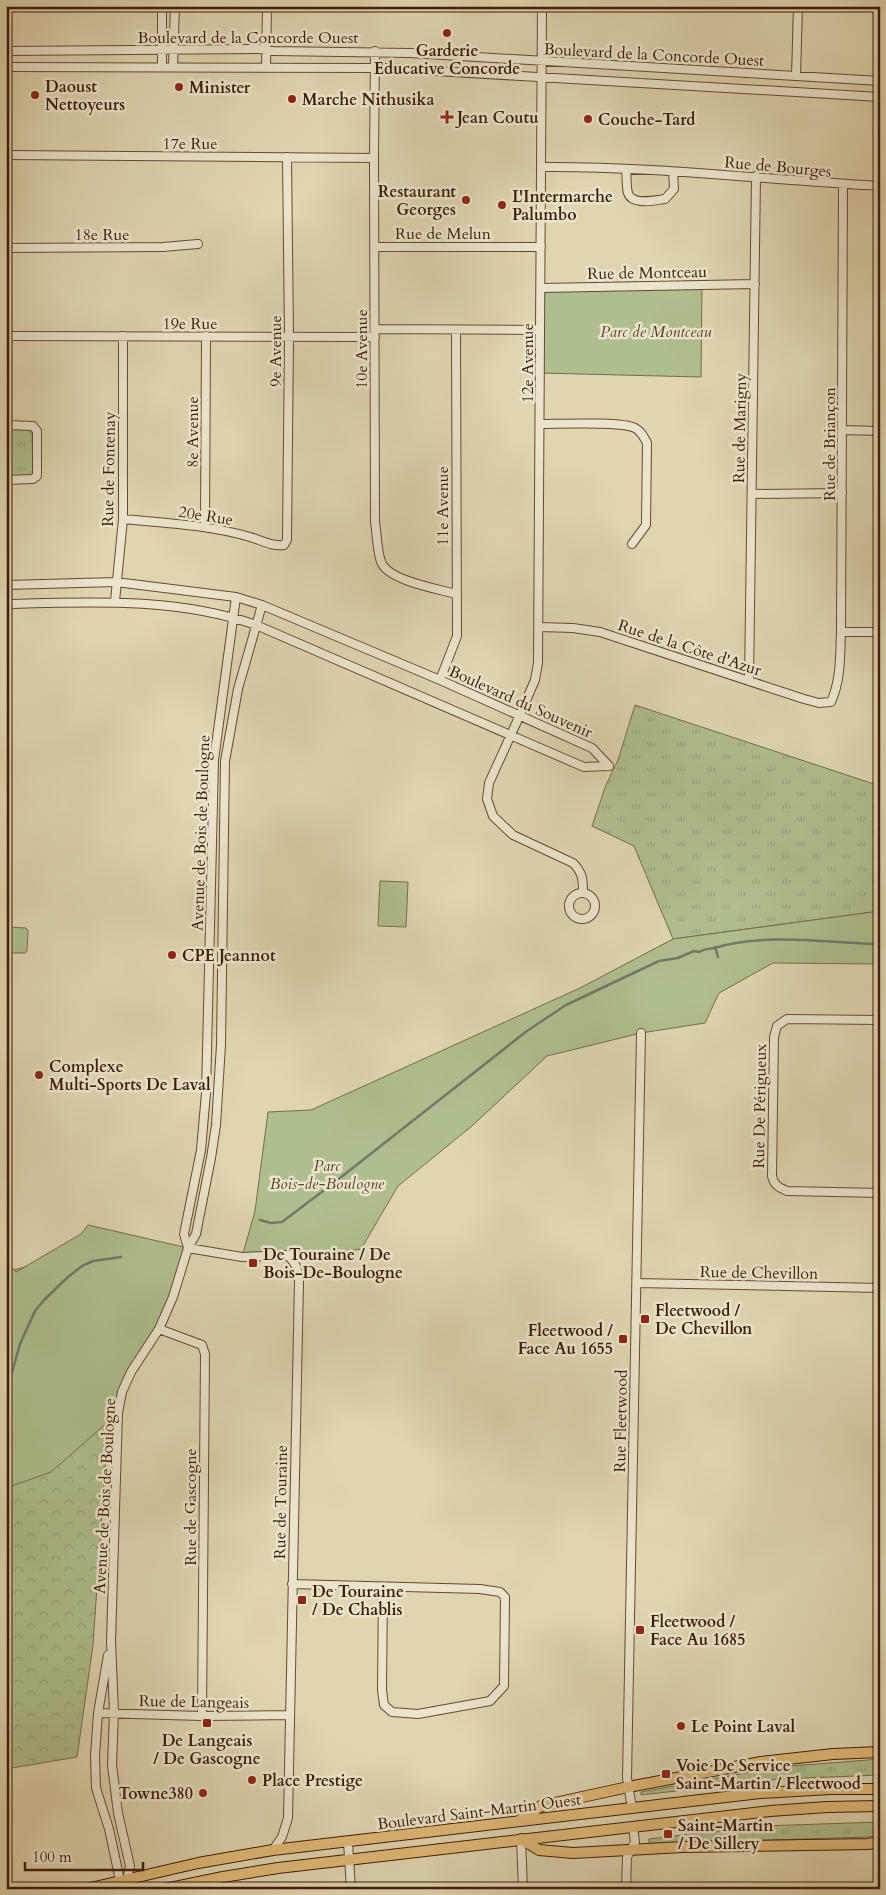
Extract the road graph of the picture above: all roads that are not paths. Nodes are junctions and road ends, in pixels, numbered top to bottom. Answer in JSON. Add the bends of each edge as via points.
{"nodes":[{"id":1,"x":162,"y":6,"type":"edge"},
{"id":2,"x":175,"y":6,"type":"edge"},
{"id":3,"x":267,"y":6,"type":"edge"},
{"id":4,"x":542,"y":6,"type":"edge"},
{"id":5,"x":798,"y":6,"type":"edge"},
{"id":6,"x":161,"y":50,"type":"junction"},
{"id":7,"x":173,"y":50,"type":"junction"},
{"id":8,"x":265,"y":50,"type":"junction"},
{"id":9,"x":6,"y":51,"type":"edge"},
{"id":10,"x":375,"y":51,"type":"junction"},
{"id":11,"x":542,"y":61,"type":"junction"},
{"id":12,"x":6,"y":67,"type":"edge"},
{"id":13,"x":162,"y":67,"type":"junction"},
{"id":14,"x":173,"y":67,"type":"junction"},
{"id":15,"x":266,"y":68,"type":"junction"},
{"id":16,"x":375,"y":68,"type":"junction"},
{"id":17,"x":796,"y":76,"type":"junction"},
{"id":18,"x":542,"y":77,"type":"junction"},
{"id":19,"x":880,"y":81,"type":"edge"},
{"id":20,"x":880,"y":97,"type":"edge"},
{"id":21,"x":6,"y":155,"type":"edge"},
{"id":22,"x":287,"y":157,"type":"junction"},
{"id":23,"x":374,"y":158,"type":"junction"},
{"id":24,"x":541,"y":166,"type":"junction"},
{"id":25,"x":626,"y":169,"type":"junction"},
{"id":26,"x":673,"y":172,"type":"junction"},
{"id":27,"x":756,"y":176,"type":"junction"},
{"id":28,"x":843,"y":185,"type":"junction"},
{"id":29,"x":880,"y":186,"type":"edge"},
{"id":30,"x":198,"y":244,"type":"dead end"},
{"id":31,"x":375,"y":247,"type":"junction"},
{"id":32,"x":6,"y":248,"type":"edge"},
{"id":33,"x":541,"y":248,"type":"junction"},
{"id":34,"x":755,"y":284,"type":"junction"},
{"id":35,"x":541,"y":288,"type":"junction"},
{"id":36,"x":456,"y":330,"type":"junction"},
{"id":37,"x":540,"y":330,"type":"junction"},
{"id":38,"x":375,"y":333,"type":"junction"},
{"id":39,"x":6,"y":336,"type":"edge"},
{"id":40,"x":123,"y":336,"type":"junction"},
{"id":41,"x":206,"y":336,"type":"junction"},
{"id":42,"x":289,"y":337,"type":"junction"},
{"id":43,"x":540,"y":424,"type":"junction"},
{"id":44,"x":6,"y":425,"type":"edge"},
{"id":45,"x":842,"y":430,"type":"junction"},
{"id":46,"x":880,"y":431,"type":"edge"},
{"id":47,"x":6,"y":480,"type":"edge"},
{"id":48,"x":842,"y":493,"type":"junction"},
{"id":49,"x":752,"y":494,"type":"junction"},
{"id":50,"x":123,"y":518,"type":"junction"},
{"id":51,"x":205,"y":527,"type":"junction"},
{"id":52,"x":632,"y":544,"type":"dead end"},
{"id":53,"x":284,"y":545,"type":"joint"},
{"id":54,"x":116,"y":582,"type":"junction"},
{"id":55,"x":6,"y":585,"type":"edge"},
{"id":56,"x":456,"y":594,"type":"junction"},
{"id":57,"x":236,"y":597,"type":"junction"},
{"id":58,"x":115,"y":601,"type":"junction"},
{"id":59,"x":6,"y":604,"type":"edge"},
{"id":60,"x":262,"y":605,"type":"junction"},
{"id":61,"x":233,"y":617,"type":"junction"},
{"id":62,"x":256,"y":625,"type":"junction"},
{"id":63,"x":539,"y":627,"type":"junction"},
{"id":64,"x":842,"y":632,"type":"junction"},
{"id":65,"x":880,"y":632,"type":"edge"},
{"id":66,"x":440,"y":680,"type":"junction"},
{"id":67,"x":749,"y":681,"type":"junction"},
{"id":68,"x":831,"y":702,"type":"joint"},
{"id":69,"x":519,"y":717,"type":"junction"},
{"id":70,"x":511,"y":736,"type":"junction"},
{"id":71,"x":583,"y":893,"type":"dead end"},
{"id":72,"x":880,"y":1020,"type":"edge"},
{"id":73,"x":641,"y":1033,"type":"dead end"},
{"id":74,"x":880,"y":1193,"type":"edge"},
{"id":75,"x":188,"y":1248,"type":"junction"},
{"id":76,"x":637,"y":1283,"type":"junction"},
{"id":77,"x":880,"y":1288,"type":"edge"},
{"id":78,"x":159,"y":1329,"type":"junction"},
{"id":79,"x":292,"y":1584,"type":"junction"},
{"id":80,"x":384,"y":1587,"type":"junction"},
{"id":81,"x":111,"y":1641,"type":"junction"},
{"id":82,"x":114,"y":1712,"type":"junction"},
{"id":83,"x":98,"y":1713,"type":"junction"},
{"id":84,"x":290,"y":1715,"type":"junction"},
{"id":85,"x":202,"y":1716,"type":"junction"},
{"id":86,"x":880,"y":1752,"type":"edge"},
{"id":87,"x":628,"y":1787,"type":"junction"},
{"id":88,"x":880,"y":1789,"type":"edge"},
{"id":89,"x":880,"y":1806,"type":"edge"},
{"id":90,"x":632,"y":1808,"type":"junction"},
{"id":91,"x":519,"y":1821,"type":"junction"},
{"id":92,"x":634,"y":1826,"type":"junction"},
{"id":93,"x":522,"y":1839,"type":"junction"},
{"id":94,"x":348,"y":1842,"type":"junction"},
{"id":95,"x":880,"y":1842,"type":"edge"},
{"id":96,"x":273,"y":1850,"type":"junction"},
{"id":97,"x":630,"y":1851,"type":"junction"},
{"id":98,"x":350,"y":1860,"type":"junction"},
{"id":99,"x":123,"y":1884,"type":"edge"},
{"id":100,"x":86,"y":1889,"type":"edge"},
{"id":101,"x":166,"y":1889,"type":"edge"},
{"id":102,"x":351,"y":1889,"type":"edge"},
{"id":103,"x":524,"y":1889,"type":"edge"},
{"id":104,"x":626,"y":1889,"type":"edge"}],
"edges":[{"from":1,"to":6,"type":"street"},
{"from":2,"to":7,"type":"street"},
{"from":3,"to":8,"type":"street"},
{"from":4,"to":11,"type":"street","name":"12e Avenue"},
{"from":5,"to":17,"type":"street"},
{"from":6,"to":7,"type":"street","name":"Boulevard de la Concorde Ouest"},
{"from":6,"to":9,"type":"street","name":"Boulevard de la Concorde Ouest"},
{"from":6,"to":13,"type":"street"},
{"from":7,"to":8,"type":"street","name":"Boulevard de la Concorde Ouest"},
{"from":7,"to":14,"type":"street"},
{"from":8,"to":10,"type":"street","name":"Boulevard de la Concorde Ouest"},
{"from":8,"to":15,"type":"street"},
{"from":10,"to":11,"type":"street","name":"Boulevard de la Concorde Ouest"},
{"from":10,"to":16,"type":"street","name":"10e Avenue"},
{"from":11,"to":17,"type":"street","name":"Boulevard de la Concorde Ouest"},
{"from":11,"to":18,"type":"street","name":"12e Avenue"},
{"from":12,"to":13,"type":"street","name":"Boulevard de la Concorde Ouest"},
{"from":13,"to":14,"type":"street","name":"Boulevard de la Concorde Ouest"},
{"from":14,"to":15,"type":"street","name":"Boulevard de la Concorde Ouest"},
{"from":15,"to":16,"type":"street","name":"Boulevard de la Concorde Ouest"},
{"from":16,"to":18,"type":"street","name":"Boulevard de la Concorde Ouest"},
{"from":16,"to":23,"type":"street","name":"10e Avenue"},
{"from":17,"to":19,"type":"street","name":"Boulevard de la Concorde Ouest"},
{"from":18,"to":20,"type":"street","name":"Boulevard de la Concorde Ouest"},
{"from":18,"to":24,"type":"street","name":"12e Avenue"},
{"from":21,"to":22,"type":"street","name":"17e Rue"},
{"from":22,"to":23,"type":"street","name":"17e Rue"},
{"from":22,"to":42,"type":"street","name":"9e Avenue"},
{"from":23,"to":31,"type":"street","name":"10e Avenue"},
{"from":24,"to":25,"type":"street","name":"Rue de Bourges"},
{"from":24,"to":33,"type":"street","name":"12e Avenue"},
{"from":25,"to":26,"type":"street","name":"Rue de Bourges"},
{"from":25,"to":26,"type":"street","via":[[628,194],[641,201],[665,199],[674,189]]},
{"from":26,"to":27,"type":"street","name":"Rue de Bourges"},
{"from":27,"to":28,"type":"street","name":"Rue de Bourges"},
{"from":27,"to":34,"type":"street","name":"Rue de Marigny"},
{"from":28,"to":29,"type":"street","name":"Rue de Bourges"},
{"from":28,"to":45,"type":"street","name":"Rue de Briançon"},
{"from":30,"to":32,"type":"street","name":"18e Rue"},
{"from":31,"to":33,"type":"street","name":"Rue de Melun"},
{"from":31,"to":38,"type":"street","name":"10e Avenue"},
{"from":33,"to":35,"type":"street","name":"12e Avenue"},
{"from":34,"to":35,"type":"street","name":"Rue de Montceau"},
{"from":34,"to":49,"type":"street","name":"Rue de Marigny"},
{"from":35,"to":37,"type":"street","name":"12e Avenue"},
{"from":36,"to":37,"type":"street","name":"19e Rue"},
{"from":36,"to":38,"type":"street","name":"19e Rue"},
{"from":36,"to":56,"type":"street","name":"11e Avenue"},
{"from":37,"to":43,"type":"street","name":"12e Avenue"},
{"from":38,"to":42,"type":"street","name":"19e Rue"},
{"from":38,"to":56,"type":"street","name":"10e Avenue","via":[[375,522],[381,562],[399,577]]},
{"from":39,"to":40,"type":"street","name":"19e Rue"},
{"from":40,"to":41,"type":"street","name":"19e Rue"},
{"from":40,"to":50,"type":"street","name":"Rue de Fontenay"},
{"from":41,"to":42,"type":"street","name":"19e Rue"},
{"from":41,"to":51,"type":"street","name":"8e Avenue"},
{"from":42,"to":53,"type":"street","name":"9e Avenue","via":[[287,540]]},
{"from":43,"to":52,"type":"street","via":[[620,425],[634,428],[644,436],[647,443],[646,524]]},
{"from":43,"to":63,"type":"street","name":"12e Avenue"},
{"from":44,"to":47,"type":"street","via":[[33,426],[37,431],[37,476]]},
{"from":45,"to":46,"type":"street"},
{"from":45,"to":48,"type":"street","name":"Rue de Briançon"},
{"from":48,"to":49,"type":"street"},
{"from":48,"to":64,"type":"street","name":"Rue de Briançon"},
{"from":49,"to":67,"type":"street","name":"Rue de Marigny"},
{"from":50,"to":51,"type":"street","name":"20e Rue"},
{"from":50,"to":54,"type":"street","name":"Rue de Fontenay"},
{"from":51,"to":53,"type":"street","name":"20e Rue"},
{"from":54,"to":55,"type":"street","name":"Boulevard du Souvenir"},
{"from":54,"to":57,"type":"street","name":"Boulevard du Souvenir"},
{"from":54,"to":58,"type":"street","name":"Rue de Fontenay"},
{"from":56,"to":66,"type":"street","name":"11e Avenue","via":[[457,636]]},
{"from":57,"to":60,"type":"street","name":"Boulevard du Souvenir"},
{"from":57,"to":61,"type":"street","name":"Avenue de Bois de Boulogne"},
{"from":58,"to":59,"type":"street","name":"Boulevard du Souvenir"},
{"from":58,"to":61,"type":"street","name":"Boulevard du Souvenir","via":[[172,606]]},
{"from":60,"to":62,"type":"street","name":"Avenue de Bois de Boulogne"},
{"from":60,"to":66,"type":"street","name":"Boulevard du Souvenir"},
{"from":61,"to":62,"type":"street","name":"Boulevard du Souvenir"},
{"from":61,"to":75,"type":"street","name":"Avenue de Bois de Boulogne","via":[[214,760],[206,1093],[201,1150],[184,1234]]},
{"from":62,"to":70,"type":"street","name":"Boulevard du Souvenir"},
{"from":62,"to":75,"type":"street","name":"Avenue de Bois de Boulogne","via":[[238,689],[226,761],[221,1045],[216,1126],[196,1234]]},
{"from":63,"to":67,"type":"street","name":"Rue de la Côte d'Azur","via":[[600,632]]},
{"from":63,"to":69,"type":"street","name":"12e Avenue","via":[[538,663]]},
{"from":64,"to":65,"type":"street"},
{"from":64,"to":68,"type":"street","name":"Rue de Briançon","via":[[840,667]]},
{"from":66,"to":69,"type":"street","name":"Boulevard du Souvenir"},
{"from":67,"to":68,"type":"street","name":"Rue de la Côte d'Azur","via":[[819,703]]},
{"from":69,"to":70,"type":"street","name":"12e Avenue"},
{"from":69,"to":70,"type":"street","name":"Boulevard du Souvenir","via":[[592,748],[609,766],[584,767]]},
{"from":70,"to":71,"type":"street","name":"12e Avenue","via":[[489,782],[488,800],[494,816],[513,835],[573,863],[582,875]]},
{"from":72,"to":74,"type":"street","name":"Rue De Périgueux","via":[[787,1019],[777,1026],[774,1037],[772,1176],[777,1187],[787,1191]]},
{"from":73,"to":76,"type":"street","name":"Rue Fleetwood"},
{"from":75,"to":78,"type":"street","name":"Avenue de Bois de Boulogne"},
{"from":75,"to":79,"type":"street","name":"Rue de Touraine","via":[[242,1257],[287,1255],[298,1269]]},
{"from":76,"to":77,"type":"street","name":"Rue de Chevillon"},
{"from":76,"to":87,"type":"street","name":"Rue Fleetwood"},
{"from":78,"to":81,"type":"street","name":"Avenue de Bois de Boulogne","via":[[131,1372],[122,1392],[118,1413]]},
{"from":78,"to":85,"type":"street","name":"Rue de Gascogne","via":[[202,1345],[205,1354]]},
{"from":79,"to":80,"type":"street"},
{"from":79,"to":84,"type":"street","name":"Rue de Touraine"},
{"from":80,"to":80,"type":"street","via":[[384,1705],[392,1712],[418,1714],[490,1701],[504,1686],[505,1597],[500,1592],[480,1589]]},
{"from":81,"to":82,"type":"street","name":"Avenue de Bois de Boulogne"},
{"from":81,"to":83,"type":"street","name":"Avenue de Bois de Boulogne"},
{"from":82,"to":83,"type":"street","name":"Rue de Langeais"},
{"from":82,"to":85,"type":"street","name":"Rue de Langeais"},
{"from":82,"to":99,"type":"street","name":"Avenue de Bois de Boulogne","via":[[112,1765],[118,1813],[130,1866]]},
{"from":83,"to":99,"type":"street","name":"Avenue de Bois de Boulogne","via":[[96,1788]]},
{"from":84,"to":85,"type":"street","name":"Rue de Langeais"},
{"from":84,"to":96,"type":"street","name":"Rue de Touraine","via":[[288,1818],[283,1836]]},
{"from":86,"to":87,"type":"main road","via":[[782,1759]]},
{"from":87,"to":90,"type":"street","name":"Rue Fleetwood"},
{"from":87,"to":91,"type":"main road","via":[[540,1806]]},
{"from":88,"to":90,"type":"main road","name":"Boulevard Saint-Martin Ouest","via":[[775,1792]]},
{"from":89,"to":92,"type":"main road","name":"Boulevard Saint-Martin Ouest","via":[[787,1810]]},
{"from":90,"to":91,"type":"main road","name":"Boulevard Saint-Martin Ouest"},
{"from":91,"to":94,"type":"main road","name":"Boulevard Saint-Martin Ouest"},
{"from":92,"to":93,"type":"main road","name":"Boulevard Saint-Martin Ouest"},
{"from":92,"to":97,"type":"street","via":[[635,1842]]},
{"from":93,"to":97,"type":"main road","via":[[539,1850],[556,1852]]},
{"from":93,"to":98,"type":"main road","name":"Boulevard Saint-Martin Ouest"},
{"from":93,"to":103,"type":"street"},
{"from":94,"to":96,"type":"main road","name":"Boulevard Saint-Martin Ouest"},
{"from":94,"to":98,"type":"street"},
{"from":95,"to":97,"type":"main road"},
{"from":96,"to":99,"type":"main road","name":"Boulevard Saint-Martin Ouest","via":[[210,1861]]},
{"from":97,"to":104,"type":"street"},
{"from":98,"to":101,"type":"main road","name":"Boulevard Saint-Martin Ouest","via":[[254,1871]]},
{"from":98,"to":102,"type":"street"},
{"from":99,"to":100,"type":"main road","name":"Boulevard Saint-Martin Ouest"}]}
